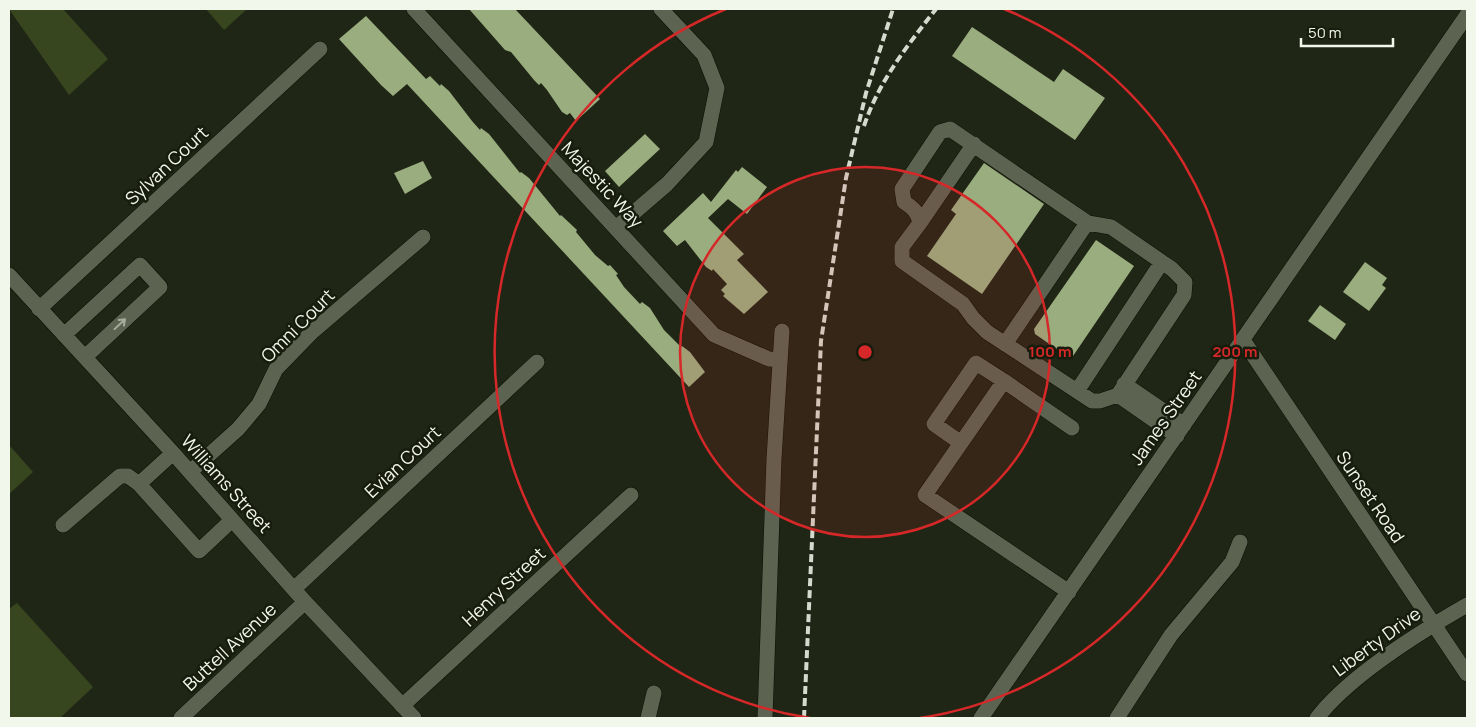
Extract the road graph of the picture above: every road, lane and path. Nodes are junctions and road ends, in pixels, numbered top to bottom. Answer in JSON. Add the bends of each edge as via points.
{"nodes":[{"id":1,"x":414,"y":9,"type":"edge"},
{"id":2,"x":661,"y":9,"type":"edge"},
{"id":3,"x":1467,"y":15,"type":"edge"},
{"id":4,"x":320,"y":49,"type":"dead end"},
{"id":5,"x":974,"y":144,"type":"junction"},
{"id":6,"x":920,"y":223,"type":"junction"},
{"id":7,"x":1088,"y":223,"type":"junction"},
{"id":8,"x":616,"y":228,"type":"junction"},
{"id":9,"x":423,"y":237,"type":"dead end"},
{"id":10,"x":1162,"y":262,"type":"junction"},
{"id":11,"x":9,"y":276,"type":"edge"},
{"id":12,"x":39,"y":309,"type":"junction"},
{"id":13,"x":782,"y":331,"type":"dead end"},
{"id":14,"x":64,"y":335,"type":"junction"},
{"id":15,"x":1243,"y":340,"type":"junction"},
{"id":16,"x":1005,"y":344,"type":"junction"},
{"id":17,"x":84,"y":357,"type":"junction"},
{"id":18,"x":780,"y":360,"type":"junction"},
{"id":19,"x":537,"y":362,"type":"dead end"},
{"id":20,"x":1004,"y":381,"type":"junction"},
{"id":21,"x":1121,"y":390,"type":"junction"},
{"id":22,"x":1077,"y":391,"type":"junction"},
{"id":23,"x":1072,"y":428,"type":"dead end"},
{"id":24,"x":1180,"y":430,"type":"junction"},
{"id":25,"x":962,"y":442,"type":"junction"},
{"id":26,"x":173,"y":453,"type":"junction"},
{"id":27,"x":190,"y":472,"type":"junction"},
{"id":28,"x":139,"y":484,"type":"junction"},
{"id":29,"x":631,"y":495,"type":"dead end"},
{"id":30,"x":232,"y":520,"type":"junction"},
{"id":31,"x":63,"y":525,"type":"dead end"},
{"id":32,"x":1240,"y":542,"type":"dead end"},
{"id":33,"x":295,"y":588,"type":"junction"},
{"id":34,"x":1069,"y":592,"type":"junction"},
{"id":35,"x":305,"y":602,"type":"junction"},
{"id":36,"x":1467,"y":605,"type":"edge"},
{"id":37,"x":1433,"y":624,"type":"junction"},
{"id":38,"x":1467,"y":674,"type":"edge"},
{"id":39,"x":654,"y":693,"type":"dead end"},
{"id":40,"x":402,"y":706,"type":"junction"},
{"id":41,"x":181,"y":718,"type":"edge"},
{"id":42,"x":414,"y":718,"type":"edge"},
{"id":43,"x":648,"y":718,"type":"edge"},
{"id":44,"x":764,"y":718,"type":"edge"},
{"id":45,"x":981,"y":718,"type":"edge"},
{"id":46,"x":1117,"y":718,"type":"edge"},
{"id":47,"x":1317,"y":718,"type":"edge"}],
"edges":[{"from":1,"to":8,"type":"street","name":"Majestic Way"},
{"from":2,"to":8,"type":"street","via":[[704,55],[717,88],[706,142],[667,184]]},
{"from":3,"to":15,"type":"street","name":"James Street"},
{"from":4,"to":12,"type":"street","name":"Sylvan Court"},
{"from":5,"to":6,"type":"street"},
{"from":5,"to":6,"type":"street","via":[[950,129],[940,132],[902,189],[904,202],[919,215]]},
{"from":5,"to":7,"type":"street"},
{"from":6,"to":16,"type":"street","via":[[902,248],[902,261],[963,304],[972,318]]},
{"from":7,"to":10,"type":"street","via":[[1111,227]]},
{"from":7,"to":16,"type":"street"},
{"from":8,"to":18,"type":"street","name":"Majestic Way","via":[[714,335],[769,359]]},
{"from":9,"to":27,"type":"street","name":"Omni Court","via":[[312,332],[276,369],[259,404],[238,429]]},
{"from":10,"to":21,"type":"street","via":[[1181,275],[1186,288],[1184,295]]},
{"from":10,"to":22,"type":"street"},
{"from":11,"to":12,"type":"street","name":"Williams Street"},
{"from":12,"to":14,"type":"street","name":"Williams Street"},
{"from":13,"to":18,"type":"street"},
{"from":14,"to":17,"type":"street","name":"Williams Street"},
{"from":17,"to":14,"type":"street","one_way":true,"via":[[160,288],[140,265]]},
{"from":15,"to":24,"type":"street","name":"James Street"},
{"from":15,"to":37,"type":"street","name":"Sunset Road"},
{"from":16,"to":22,"type":"street"},
{"from":17,"to":26,"type":"street","name":"Williams Street"},
{"from":18,"to":44,"type":"street"},
{"from":19,"to":33,"type":"street","name":"Evian Court"},
{"from":20,"to":23,"type":"street"},
{"from":20,"to":25,"type":"street"},
{"from":20,"to":25,"type":"street","via":[[976,363],[934,424]]},
{"from":21,"to":22,"type":"street","via":[[1100,401],[1092,401]]},
{"from":21,"to":24,"type":"street"},
{"from":24,"to":34,"type":"street","name":"James Street"},
{"from":25,"to":34,"type":"street","via":[[925,495]]},
{"from":26,"to":27,"type":"street","name":"Williams Street"},
{"from":26,"to":28,"type":"street"},
{"from":27,"to":30,"type":"street","name":"Williams Street"},
{"from":28,"to":30,"type":"street","via":[[198,551]]},
{"from":28,"to":31,"type":"street","via":[[128,476],[120,476]]},
{"from":29,"to":40,"type":"street","name":"Henry Street"},
{"from":30,"to":33,"type":"street","name":"Williams Street"},
{"from":32,"to":46,"type":"street","via":[[1232,562],[1171,636]]},
{"from":33,"to":35,"type":"street","name":"Williams Street"},
{"from":34,"to":45,"type":"street","name":"James Street"},
{"from":35,"to":40,"type":"street","name":"Williams Street"},
{"from":35,"to":41,"type":"street","name":"Buttell Avenue"},
{"from":36,"to":37,"type":"street","name":"Liberty Drive"},
{"from":37,"to":38,"type":"street","name":"Sunset Road"},
{"from":37,"to":47,"type":"street","name":"Liberty Drive","via":[[1339,693]]},
{"from":39,"to":43,"type":"street"},
{"from":40,"to":42,"type":"street","name":"Williams Street"}]}
